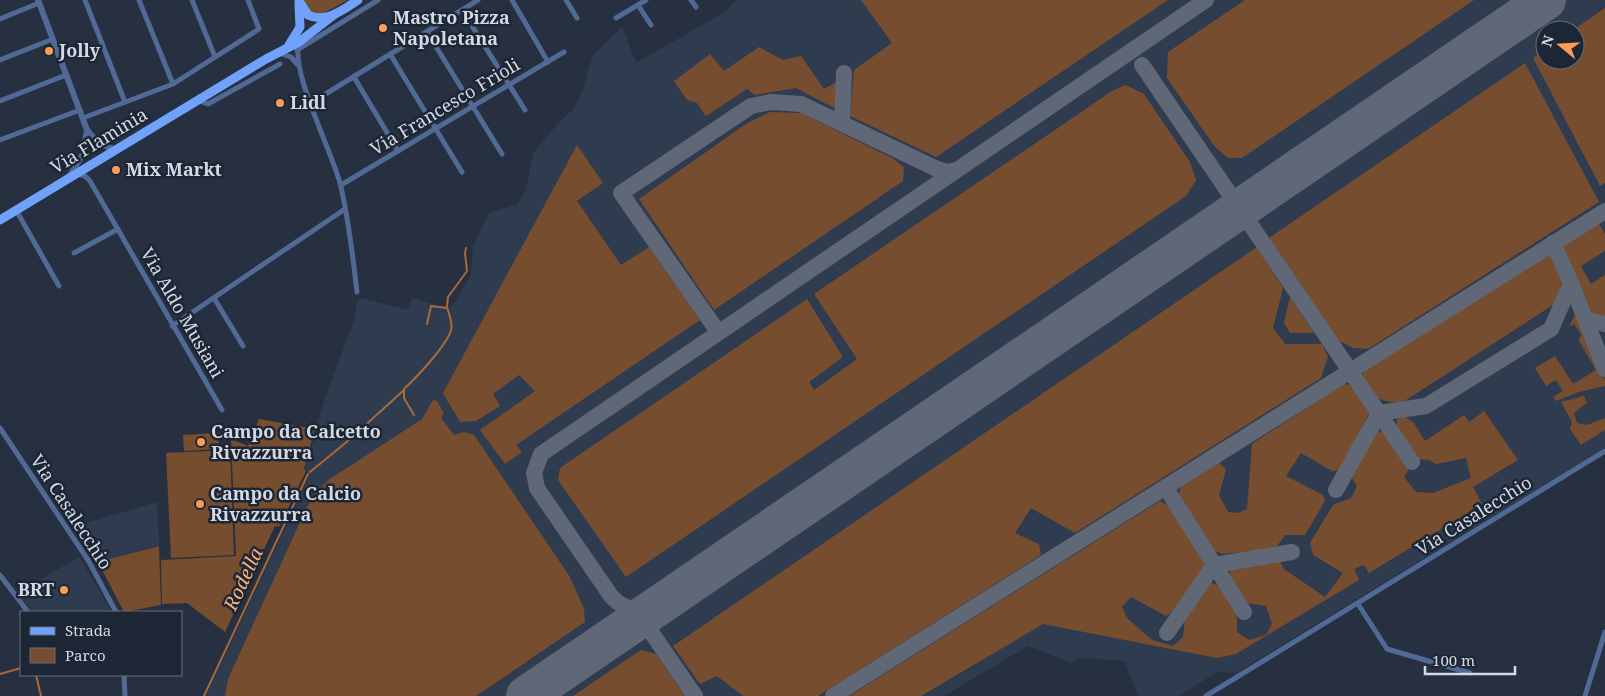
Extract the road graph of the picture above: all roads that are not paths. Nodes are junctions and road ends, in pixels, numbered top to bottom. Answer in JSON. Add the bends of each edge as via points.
{"nodes":[{"id":1,"x":85,"y":0,"type":"edge"},
{"id":2,"x":139,"y":0,"type":"edge"},
{"id":3,"x":192,"y":0,"type":"edge"},
{"id":4,"x":248,"y":0,"type":"edge"},
{"id":5,"x":299,"y":0,"type":"edge"},
{"id":6,"x":358,"y":0,"type":"edge"},
{"id":7,"x":378,"y":0,"type":"edge"},
{"id":8,"x":478,"y":0,"type":"edge"},
{"id":9,"x":512,"y":0,"type":"edge"},
{"id":10,"x":566,"y":0,"type":"edge"},
{"id":11,"x":646,"y":0,"type":"edge"},
{"id":12,"x":691,"y":0,"type":"edge"},
{"id":13,"x":38,"y":1,"type":"edge"},
{"id":14,"x":638,"y":5,"type":"junction"},
{"id":15,"x":696,"y":7,"type":"dead end"},
{"id":16,"x":462,"y":10,"type":"junction"},
{"id":17,"x":335,"y":14,"type":"junction"},
{"id":18,"x":577,"y":18,"type":"dead end"},
{"id":19,"x":616,"y":18,"type":"dead end"},
{"id":20,"x":0,"y":19,"type":"edge"},
{"id":21,"x":651,"y":25,"type":"dead end"},
{"id":22,"x":427,"y":32,"type":"junction"},
{"id":23,"x":53,"y":40,"type":"junction"},
{"id":24,"x":297,"y":46,"type":"junction"},
{"id":25,"x":564,"y":52,"type":"dead end"},
{"id":26,"x":277,"y":53,"type":"junction"},
{"id":27,"x":390,"y":54,"type":"junction"},
{"id":28,"x":215,"y":57,"type":"junction"},
{"id":29,"x":0,"y":60,"type":"edge"},
{"id":30,"x":548,"y":62,"type":"junction"},
{"id":31,"x":280,"y":64,"type":"dead end"},
{"id":32,"x":297,"y":64,"type":"junction"},
{"id":33,"x":66,"y":75,"type":"junction"},
{"id":34,"x":354,"y":77,"type":"junction"},
{"id":35,"x":173,"y":84,"type":"junction"},
{"id":36,"x":509,"y":85,"type":"junction"},
{"id":37,"x":0,"y":101,"type":"edge"},
{"id":38,"x":199,"y":101,"type":"junction"},
{"id":39,"x":125,"y":102,"type":"junction"},
{"id":40,"x":311,"y":103,"type":"junction"},
{"id":41,"x":473,"y":107,"type":"junction"},
{"id":42,"x":80,"y":110,"type":"junction"},
{"id":43,"x":525,"y":110,"type":"dead end"},
{"id":44,"x":83,"y":118,"type":"junction"},
{"id":45,"x":436,"y":129,"type":"junction"},
{"id":46,"x":87,"y":130,"type":"junction"},
{"id":47,"x":0,"y":140,"type":"edge"},
{"id":48,"x":116,"y":150,"type":"junction"},
{"id":49,"x":398,"y":151,"type":"junction"},
{"id":50,"x":502,"y":154,"type":"dead end"},
{"id":51,"x":98,"y":160,"type":"junction"},
{"id":52,"x":462,"y":172,"type":"dead end"},
{"id":53,"x":76,"y":173,"type":"junction"},
{"id":54,"x":67,"y":179,"type":"junction"},
{"id":55,"x":90,"y":181,"type":"junction"},
{"id":56,"x":340,"y":185,"type":"junction"},
{"id":57,"x":345,"y":209,"type":"junction"},
{"id":58,"x":16,"y":210,"type":"junction"},
{"id":59,"x":0,"y":220,"type":"edge"},
{"id":60,"x":118,"y":229,"type":"junction"},
{"id":61,"x":74,"y":253,"type":"dead end"},
{"id":62,"x":59,"y":286,"type":"dead end"},
{"id":63,"x":357,"y":292,"type":"dead end"},
{"id":64,"x":214,"y":298,"type":"junction"},
{"id":65,"x":172,"y":326,"type":"junction"},
{"id":66,"x":243,"y":346,"type":"dead end"},
{"id":67,"x":222,"y":410,"type":"dead end"},
{"id":68,"x":0,"y":428,"type":"edge"},
{"id":69,"x":1605,"y":451,"type":"edge"},
{"id":70,"x":0,"y":575,"type":"edge"},
{"id":71,"x":1358,"y":604,"type":"junction"},
{"id":72,"x":27,"y":611,"type":"edge"},
{"id":73,"x":115,"y":611,"type":"edge"},
{"id":74,"x":1605,"y":632,"type":"edge"},
{"id":75,"x":1470,"y":673,"type":"dead end"},
{"id":76,"x":124,"y":676,"type":"edge"},
{"id":77,"x":126,"y":696,"type":"edge"},
{"id":78,"x":1206,"y":696,"type":"edge"},
{"id":79,"x":1586,"y":696,"type":"edge"}],
"edges":[{"from":1,"to":39,"type":"street"},
{"from":2,"to":35,"type":"street"},
{"from":3,"to":28,"type":"street"},
{"from":4,"to":28,"type":"street","via":[[259,29]]},
{"from":5,"to":17,"type":"main road","name":"Via Flaminia","via":[[305,12],[312,17]]},
{"from":5,"to":24,"type":"main road","name":"Via Flaminia"},
{"from":6,"to":17,"type":"main road","name":"Via Flaminia"},
{"from":7,"to":24,"type":"street","name":"Via Flaminia"},
{"from":8,"to":16,"type":"street"},
{"from":9,"to":30,"type":"street"},
{"from":10,"to":18,"type":"street"},
{"from":11,"to":14,"type":"street"},
{"from":12,"to":15,"type":"street"},
{"from":13,"to":20,"type":"street"},
{"from":13,"to":23,"type":"street"},
{"from":14,"to":19,"type":"street"},
{"from":14,"to":21,"type":"street"},
{"from":16,"to":22,"type":"street"},
{"from":16,"to":36,"type":"street"},
{"from":17,"to":24,"type":"main road","name":"Via Flaminia"},
{"from":22,"to":27,"type":"street"},
{"from":22,"to":41,"type":"street"},
{"from":23,"to":29,"type":"street"},
{"from":23,"to":33,"type":"street"},
{"from":24,"to":26,"type":"main road","name":"Via Flaminia"},
{"from":24,"to":32,"type":"street"},
{"from":25,"to":30,"type":"street","name":"Via Francesco Frioli"},
{"from":26,"to":32,"type":"street","via":[[291,57]]},
{"from":26,"to":38,"type":"main road","name":"Via Flaminia"},
{"from":27,"to":34,"type":"street"},
{"from":27,"to":45,"type":"street"},
{"from":28,"to":35,"type":"street"},
{"from":30,"to":36,"type":"street","name":"Via Francesco Frioli"},
{"from":31,"to":38,"type":"street","name":"Via Flaminia","via":[[208,104]]},
{"from":32,"to":40,"type":"street"},
{"from":33,"to":37,"type":"street"},
{"from":33,"to":42,"type":"street"},
{"from":34,"to":40,"type":"street"},
{"from":34,"to":49,"type":"street"},
{"from":35,"to":39,"type":"street"},
{"from":36,"to":41,"type":"street","name":"Via Francesco Frioli"},
{"from":36,"to":43,"type":"street"},
{"from":38,"to":48,"type":"main road","name":"Via Flaminia"},
{"from":39,"to":44,"type":"street"},
{"from":40,"to":56,"type":"street"},
{"from":41,"to":45,"type":"street","name":"Via Francesco Frioli"},
{"from":41,"to":50,"type":"street"},
{"from":42,"to":44,"type":"street"},
{"from":42,"to":47,"type":"street"},
{"from":44,"to":46,"type":"street"},
{"from":45,"to":49,"type":"street","name":"Via Francesco Frioli"},
{"from":45,"to":52,"type":"street"},
{"from":46,"to":48,"type":"street","via":[[98,143]]},
{"from":46,"to":54,"type":"street","via":[[83,154]]},
{"from":48,"to":51,"type":"main road","name":"Via Flaminia"},
{"from":49,"to":56,"type":"street","name":"Via Francesco Frioli"},
{"from":51,"to":53,"type":"main road","name":"Via Flaminia"},
{"from":51,"to":55,"type":"street"},
{"from":53,"to":54,"type":"main road","name":"Via Flaminia"},
{"from":53,"to":55,"type":"street","name":"Via Aldo Musiani"},
{"from":54,"to":58,"type":"main road","name":"Via Flaminia"},
{"from":55,"to":60,"type":"street","name":"Via Aldo Musiani"},
{"from":56,"to":57,"type":"street"},
{"from":57,"to":63,"type":"street"},
{"from":57,"to":64,"type":"street"},
{"from":58,"to":59,"type":"main road","name":"Via Flaminia"},
{"from":58,"to":62,"type":"street"},
{"from":60,"to":61,"type":"street"},
{"from":60,"to":65,"type":"street","name":"Via Aldo Musiani"},
{"from":64,"to":65,"type":"street"},
{"from":64,"to":66,"type":"street"},
{"from":65,"to":67,"type":"street","name":"Via Aldo Musiani"},
{"from":68,"to":73,"type":"street","name":"Via Casalecchio","via":[[88,560]]},
{"from":69,"to":71,"type":"street","name":"Via Casalecchio"},
{"from":70,"to":72,"type":"street"},
{"from":71,"to":75,"type":"street","via":[[1387,649]]},
{"from":71,"to":78,"type":"street","name":"Via Casalecchio"},
{"from":74,"to":79,"type":"street"},
{"from":76,"to":77,"type":"street"}]}
